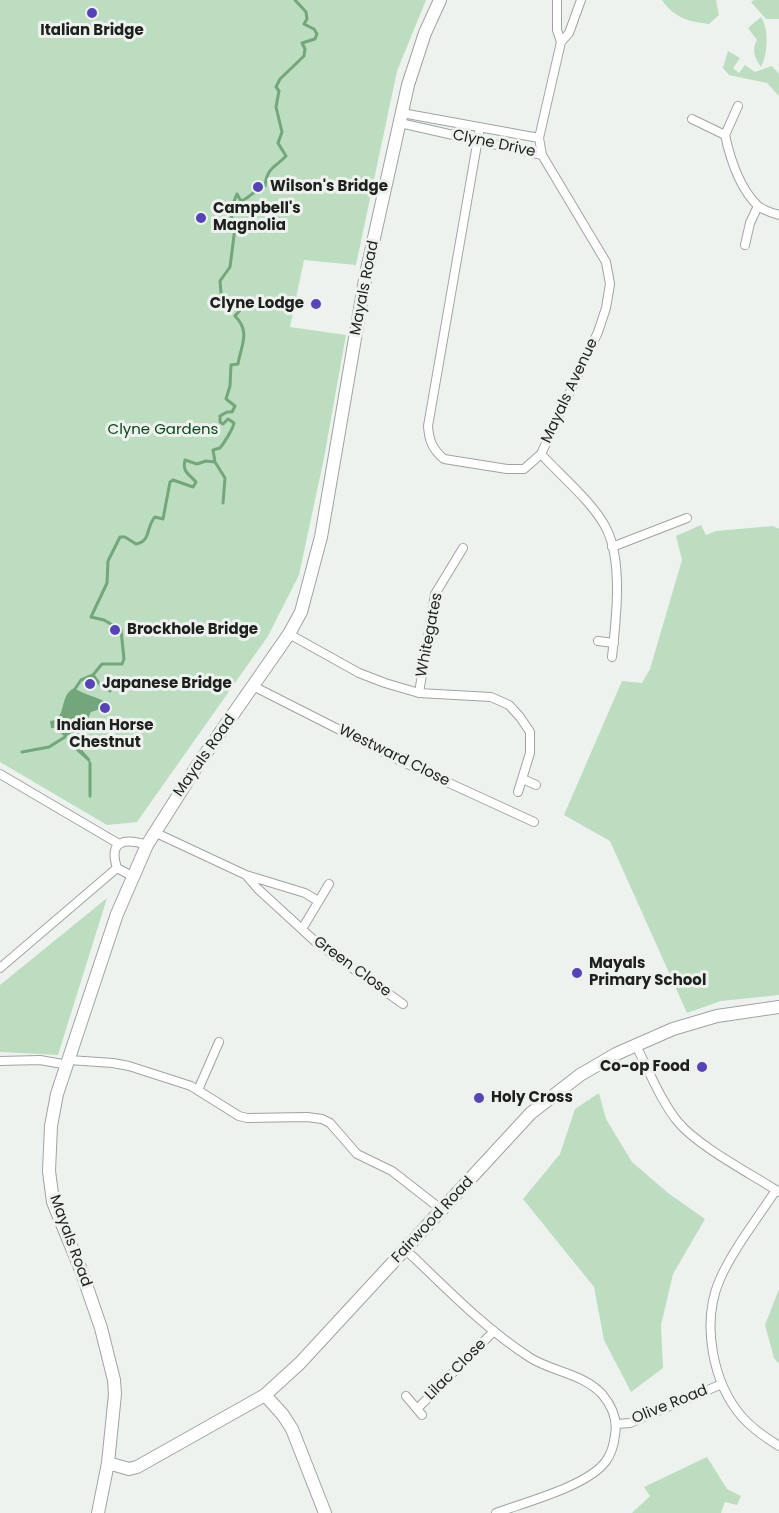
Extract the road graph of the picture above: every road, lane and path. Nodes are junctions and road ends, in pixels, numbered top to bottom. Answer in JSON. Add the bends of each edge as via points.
{"nodes":[{"id":1,"x":440,"y":0,"type":"edge"},
{"id":2,"x":557,"y":0,"type":"edge"},
{"id":3,"x":581,"y":0,"type":"edge"},
{"id":4,"x":561,"y":42,"type":"junction"},
{"id":5,"x":738,"y":106,"type":"dead end"},
{"id":6,"x":401,"y":118,"type":"junction"},
{"id":7,"x":692,"y":119,"type":"dead end"},
{"id":8,"x":480,"y":128,"type":"junction"},
{"id":9,"x":725,"y":135,"type":"junction"},
{"id":10,"x":539,"y":138,"type":"junction"},
{"id":11,"x":478,"y":141,"type":"junction"},
{"id":12,"x":542,"y":155,"type":"junction"},
{"id":13,"x":758,"y":206,"type":"junction"},
{"id":14,"x":779,"y":215,"type":"edge"},
{"id":15,"x":745,"y":245,"type":"dead end"},
{"id":16,"x":541,"y":454,"type":"junction"},
{"id":17,"x":687,"y":518,"type":"dead end"},
{"id":18,"x":612,"y":547,"type":"junction"},
{"id":19,"x":464,"y":548,"type":"dead end"},
{"id":20,"x":290,"y":634,"type":"junction"},
{"id":21,"x":598,"y":641,"type":"dead end"},
{"id":22,"x":614,"y":643,"type":"junction"},
{"id":23,"x":612,"y":657,"type":"dead end"},
{"id":24,"x":255,"y":687,"type":"junction"},
{"id":25,"x":419,"y":693,"type":"junction"},
{"id":26,"x":0,"y":774,"type":"edge"},
{"id":27,"x":523,"y":779,"type":"junction"},
{"id":28,"x":536,"y":785,"type":"dead end"},
{"id":29,"x":518,"y":792,"type":"dead end"},
{"id":30,"x":534,"y":822,"type":"dead end"},
{"id":31,"x":154,"y":832,"type":"junction"},
{"id":32,"x":119,"y":844,"type":"junction"},
{"id":33,"x":147,"y":845,"type":"junction"},
{"id":34,"x":117,"y":868,"type":"junction"},
{"id":35,"x":246,"y":875,"type":"junction"},
{"id":36,"x":132,"y":876,"type":"junction"},
{"id":37,"x":329,"y":884,"type":"dead end"},
{"id":38,"x":318,"y":902,"type":"junction"},
{"id":39,"x":302,"y":929,"type":"junction"},
{"id":40,"x":0,"y":968,"type":"edge"},
{"id":41,"x":403,"y":1004,"type":"dead end"},
{"id":42,"x":779,"y":1007,"type":"edge"},
{"id":43,"x":219,"y":1042,"type":"dead end"},
{"id":44,"x":635,"y":1044,"type":"junction"},
{"id":45,"x":0,"y":1061,"type":"edge"},
{"id":46,"x":68,"y":1063,"type":"junction"},
{"id":47,"x":198,"y":1090,"type":"junction"},
{"id":48,"x":778,"y":1191,"type":"edge"},
{"id":49,"x":442,"y":1210,"type":"junction"},
{"id":50,"x":406,"y":1250,"type":"junction"},
{"id":51,"x":494,"y":1331,"type":"junction"},
{"id":52,"x":722,"y":1384,"type":"junction"},
{"id":53,"x":265,"y":1395,"type":"junction"},
{"id":54,"x":406,"y":1396,"type":"dead end"},
{"id":55,"x":617,"y":1424,"type":"junction"},
{"id":56,"x":779,"y":1446,"type":"edge"},
{"id":57,"x":108,"y":1463,"type":"junction"},
{"id":58,"x":98,"y":1513,"type":"edge"},
{"id":59,"x":325,"y":1513,"type":"edge"},
{"id":60,"x":496,"y":1513,"type":"edge"}],
"edges":[{"from":1,"to":6,"type":"main road","name":"Mayals Road","via":[[425,33]]},
{"from":2,"to":4,"type":"street"},
{"from":3,"to":4,"type":"street","via":[[569,33]]},
{"from":4,"to":10,"type":"street"},
{"from":5,"to":9,"type":"street"},
{"from":6,"to":8,"type":"street","name":"Clyne Drive"},
{"from":6,"to":11,"type":"street","name":"Clyne Drive"},
{"from":6,"to":20,"type":"main road","name":"Mayals Road","via":[[366,274],[321,537],[301,612]]},
{"from":7,"to":9,"type":"street"},
{"from":8,"to":10,"type":"street","name":"Clyne Drive"},
{"from":8,"to":11,"type":"street","name":"Mayals Avenue"},
{"from":9,"to":13,"type":"street","via":[[737,175]]},
{"from":10,"to":12,"type":"street","name":"Clyne Drive"},
{"from":11,"to":12,"type":"street","name":"Clyne Drive"},
{"from":11,"to":16,"type":"street","name":"Mayals Avenue","via":[[428,426],[429,440],[444,459],[514,470],[524,470]]},
{"from":12,"to":16,"type":"street","name":"Mayals Avenue","via":[[606,262],[610,284],[598,332]]},
{"from":13,"to":14,"type":"street"},
{"from":13,"to":15,"type":"street"},
{"from":16,"to":18,"type":"street","via":[[595,511]]},
{"from":17,"to":18,"type":"street"},
{"from":18,"to":22,"type":"street"},
{"from":19,"to":25,"type":"street","name":"Whitegates","via":[[435,594]]},
{"from":20,"to":24,"type":"main road","name":"Mayals Road"},
{"from":20,"to":25,"type":"street","name":"Whitegates","via":[[359,673]]},
{"from":21,"to":22,"type":"street"},
{"from":22,"to":23,"type":"street"},
{"from":24,"to":30,"type":"street","name":"Westward Close"},
{"from":24,"to":31,"type":"main road","name":"Mayals Road"},
{"from":25,"to":27,"type":"street","name":"Whitegates","via":[[491,697],[509,705],[530,732],[530,753]]},
{"from":26,"to":32,"type":"street"},
{"from":27,"to":28,"type":"street"},
{"from":27,"to":29,"type":"street","name":"Whitegates"},
{"from":31,"to":33,"type":"main road","name":"Mayals Road"},
{"from":31,"to":35,"type":"street","name":"Green Close"},
{"from":32,"to":33,"type":"street","via":[[133,840]]},
{"from":32,"to":34,"type":"street","via":[[114,856]]},
{"from":33,"to":36,"type":"main road","name":"Mayals Road"},
{"from":34,"to":36,"type":"street"},
{"from":34,"to":40,"type":"street"},
{"from":35,"to":38,"type":"street","name":"Green Close","via":[[305,893]]},
{"from":35,"to":39,"type":"street","name":"Green Close"},
{"from":36,"to":46,"type":"main road","name":"Mayals Road"},
{"from":37,"to":38,"type":"street","name":"Green Close"},
{"from":38,"to":39,"type":"street","name":"Green Close"},
{"from":39,"to":41,"type":"street","name":"Green Close","via":[[352,970]]},
{"from":42,"to":44,"type":"main road","name":"Fairwood Road","via":[[703,1019]]},
{"from":43,"to":47,"type":"street"},
{"from":44,"to":48,"type":"street","via":[[679,1123],[704,1144]]},
{"from":44,"to":49,"type":"main road","name":"Fairwood Road","via":[[580,1076],[531,1113]]},
{"from":45,"to":46,"type":"street"},
{"from":46,"to":47,"type":"street","via":[[129,1066]]},
{"from":46,"to":57,"type":"main road","name":"Mayals Road","via":[[51,1126],[49,1171],[53,1202],[101,1328],[114,1380]]},
{"from":47,"to":49,"type":"street","via":[[247,1118],[307,1117],[330,1123],[357,1154],[392,1171]]},
{"from":48,"to":52,"type":"street","via":[[729,1262],[713,1299],[710,1333]]},
{"from":49,"to":50,"type":"main road","name":"Fairwood Road"},
{"from":50,"to":51,"type":"street"},
{"from":50,"to":53,"type":"main road","name":"Fairwood Road"},
{"from":51,"to":54,"type":"street","name":"Lilac Close","via":[[420,1412]]},
{"from":51,"to":55,"type":"street","via":[[531,1358],[591,1385],[606,1401]]},
{"from":52,"to":55,"type":"street","name":"Olive Road","via":[[630,1423]]},
{"from":52,"to":56,"type":"street","via":[[742,1417]]},
{"from":53,"to":57,"type":"main road","name":"Fairwood Road","via":[[137,1467],[129,1469]]},
{"from":53,"to":59,"type":"main road","via":[[291,1429]]},
{"from":55,"to":60,"type":"street","via":[[614,1445],[598,1470],[575,1484]]},
{"from":57,"to":58,"type":"main road","name":"Mayals Road"}]}
